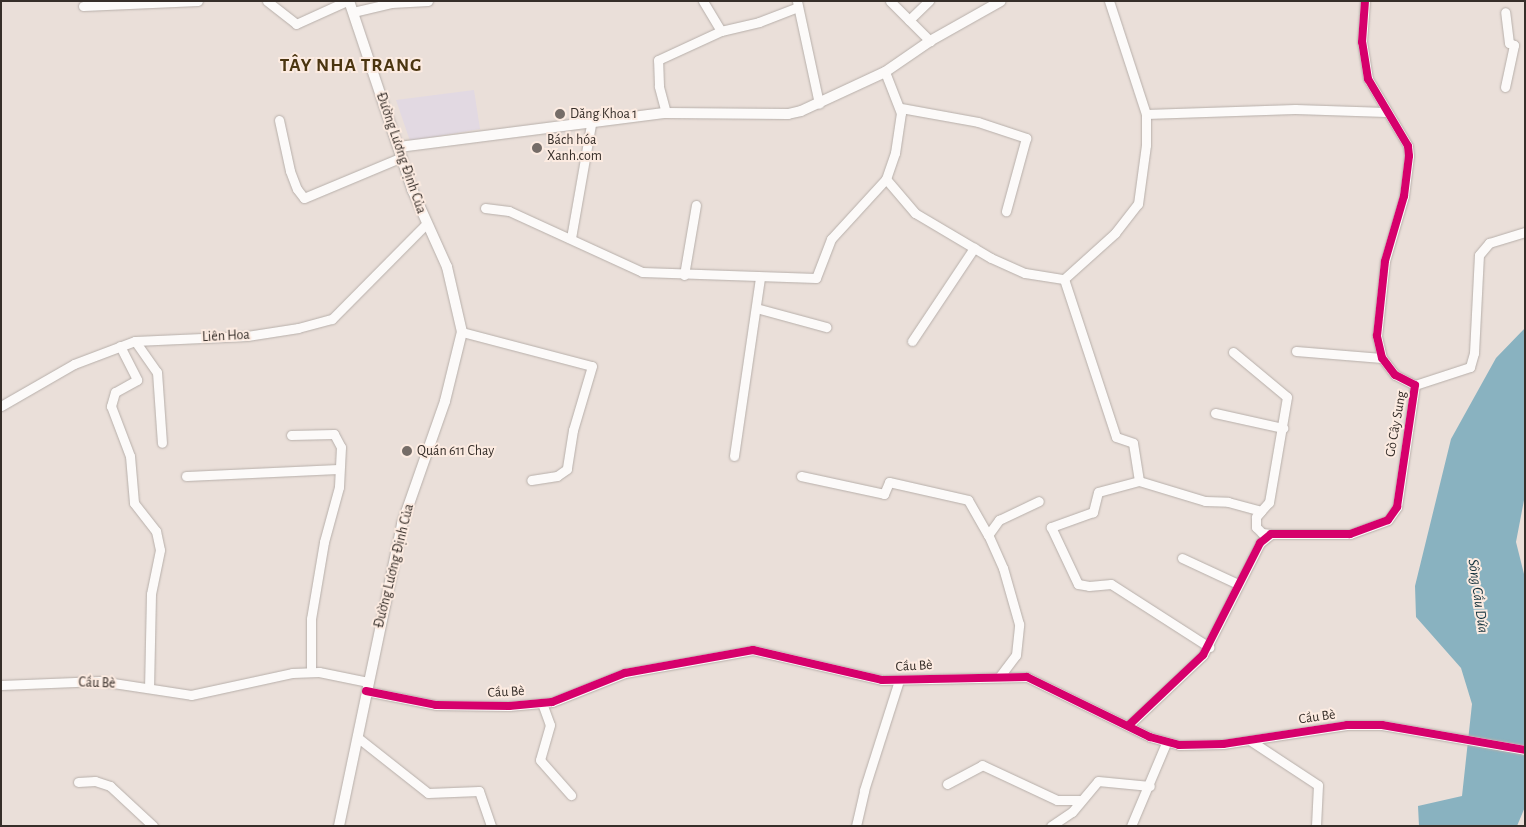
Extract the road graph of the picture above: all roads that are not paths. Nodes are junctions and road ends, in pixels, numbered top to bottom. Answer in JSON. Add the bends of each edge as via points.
{"nodes":[{"id":1,"x":198,"y":1,"type":"edge"},
{"id":2,"x":268,"y":1,"type":"edge"},
{"id":3,"x":348,"y":1,"type":"edge"},
{"id":4,"x":428,"y":1,"type":"edge"},
{"id":5,"x":703,"y":1,"type":"edge"},
{"id":6,"x":890,"y":1,"type":"edge"},
{"id":7,"x":929,"y":1,"type":"edge"},
{"id":8,"x":1001,"y":1,"type":"edge"},
{"id":9,"x":1108,"y":1,"type":"edge"},
{"id":10,"x":1364,"y":1,"type":"edge"},
{"id":11,"x":796,"y":5,"type":"edge"},
{"id":12,"x":83,"y":6,"type":"dead end"},
{"id":13,"x":353,"y":12,"type":"junction"},
{"id":14,"x":1505,"y":12,"type":"dead end"},
{"id":15,"x":909,"y":20,"type":"junction"},
{"id":16,"x":721,"y":31,"type":"junction"},
{"id":17,"x":930,"y":41,"type":"junction"},
{"id":18,"x":1525,"y":44,"type":"edge"},
{"id":19,"x":1514,"y":45,"type":"junction"},
{"id":20,"x":885,"y":72,"type":"junction"},
{"id":21,"x":1505,"y":87,"type":"dead end"},
{"id":22,"x":819,"y":104,"type":"junction"},
{"id":23,"x":901,"y":108,"type":"junction"},
{"id":24,"x":1386,"y":112,"type":"junction"},
{"id":25,"x":666,"y":114,"type":"junction"},
{"id":26,"x":1146,"y":114,"type":"junction"},
{"id":27,"x":280,"y":120,"type":"dead end"},
{"id":28,"x":591,"y":124,"type":"junction"},
{"id":29,"x":401,"y":152,"type":"junction"},
{"id":30,"x":886,"y":178,"type":"junction"},
{"id":31,"x":696,"y":205,"type":"dead end"},
{"id":32,"x":485,"y":208,"type":"dead end"},
{"id":33,"x":1006,"y":211,"type":"dead end"},
{"id":34,"x":426,"y":224,"type":"junction"},
{"id":35,"x":1525,"y":232,"type":"edge"},
{"id":36,"x":571,"y":238,"type":"junction"},
{"id":37,"x":974,"y":248,"type":"junction"},
{"id":38,"x":684,"y":275,"type":"junction"},
{"id":39,"x":760,"y":278,"type":"junction"},
{"id":40,"x":1064,"y":279,"type":"junction"},
{"id":41,"x":756,"y":308,"type":"junction"},
{"id":42,"x":826,"y":327,"type":"dead end"},
{"id":43,"x":462,"y":332,"type":"junction"},
{"id":44,"x":135,"y":341,"type":"junction"},
{"id":45,"x":912,"y":341,"type":"dead end"},
{"id":46,"x":120,"y":346,"type":"junction"},
{"id":47,"x":1296,"y":351,"type":"dead end"},
{"id":48,"x":1233,"y":352,"type":"dead end"},
{"id":49,"x":1382,"y":358,"type":"junction"},
{"id":50,"x":1415,"y":385,"type":"junction"},
{"id":51,"x":1,"y":406,"type":"edge"},
{"id":52,"x":1215,"y":412,"type":"dead end"},
{"id":53,"x":1283,"y":428,"type":"junction"},
{"id":54,"x":291,"y":435,"type":"dead end"},
{"id":55,"x":162,"y":443,"type":"dead end"},
{"id":56,"x":734,"y":456,"type":"dead end"},
{"id":57,"x":339,"y":469,"type":"junction"},
{"id":58,"x":186,"y":476,"type":"dead end"},
{"id":59,"x":801,"y":476,"type":"dead end"},
{"id":60,"x":531,"y":480,"type":"dead end"},
{"id":61,"x":1139,"y":481,"type":"junction"},
{"id":62,"x":1039,"y":501,"type":"dead end"},
{"id":63,"x":1261,"y":511,"type":"junction"},
{"id":64,"x":1271,"y":534,"type":"junction"},
{"id":65,"x":988,"y":535,"type":"junction"},
{"id":66,"x":1182,"y":558,"type":"dead end"},
{"id":67,"x":1238,"y":584,"type":"junction"},
{"id":68,"x":1209,"y":647,"type":"junction"},
{"id":69,"x":311,"y":672,"type":"junction"},
{"id":70,"x":1000,"y":676,"type":"junction"},
{"id":71,"x":899,"y":680,"type":"junction"},
{"id":72,"x":1,"y":685,"type":"edge"},
{"id":73,"x":367,"y":687,"type":"junction"},
{"id":74,"x":149,"y":688,"type":"junction"},
{"id":75,"x":542,"y":702,"type":"junction"},
{"id":76,"x":1129,"y":725,"type":"junction"},
{"id":77,"x":357,"y":737,"type":"junction"},
{"id":78,"x":1251,"y":741,"type":"junction"},
{"id":79,"x":1166,"y":742,"type":"junction"},
{"id":80,"x":1525,"y":750,"type":"edge"},
{"id":81,"x":78,"y":782,"type":"dead end"},
{"id":82,"x":947,"y":784,"type":"dead end"},
{"id":83,"x":1150,"y":786,"type":"junction"},
{"id":84,"x":571,"y":795,"type":"dead end"},
{"id":85,"x":1081,"y":800,"type":"junction"},
{"id":86,"x":153,"y":826,"type":"edge"},
{"id":87,"x":339,"y":826,"type":"edge"},
{"id":88,"x":491,"y":826,"type":"edge"},
{"id":89,"x":856,"y":826,"type":"edge"},
{"id":90,"x":1051,"y":826,"type":"edge"},
{"id":91,"x":1131,"y":826,"type":"edge"},
{"id":92,"x":1316,"y":826,"type":"edge"}],
"edges":[{"from":1,"to":12,"type":"street"},
{"from":2,"to":3,"type":"street","via":[[296,24]]},
{"from":3,"to":13,"type":"street","name":"Đường Lương Định Của"},
{"from":4,"to":13,"type":"street","via":[[391,3]]},
{"from":5,"to":16,"type":"street"},
{"from":6,"to":15,"type":"street"},
{"from":7,"to":15,"type":"street"},
{"from":8,"to":17,"type":"street"},
{"from":9,"to":26,"type":"street"},
{"from":10,"to":24,"type":"street","name":"Gò Cây Sung","via":[[1363,55],[1368,79]]},
{"from":11,"to":16,"type":"street","via":[[766,20]]},
{"from":11,"to":22,"type":"street"},
{"from":13,"to":29,"type":"street","name":"Đường Lương Định Của"},
{"from":14,"to":19,"type":"street","via":[[1509,43]]},
{"from":15,"to":17,"type":"street"},
{"from":16,"to":25,"type":"street","via":[[658,60],[658,86]]},
{"from":17,"to":20,"type":"street"},
{"from":18,"to":19,"type":"street"},
{"from":19,"to":21,"type":"street"},
{"from":20,"to":22,"type":"street"},
{"from":20,"to":23,"type":"street"},
{"from":22,"to":25,"type":"street","via":[[788,114]]},
{"from":23,"to":30,"type":"street","via":[[899,138]]},
{"from":23,"to":33,"type":"street","via":[[978,122],[1026,138]]},
{"from":24,"to":26,"type":"street","via":[[1295,109]]},
{"from":24,"to":49,"type":"street","name":"Gò Cây Sung","via":[[1408,146],[1409,156],[1404,196],[1385,261],[1378,303],[1377,336]]},
{"from":25,"to":28,"type":"street"},
{"from":26,"to":40,"type":"street","via":[[1145,153],[1136,210]]},
{"from":27,"to":29,"type":"street","via":[[290,171],[296,189],[304,198]]},
{"from":28,"to":29,"type":"street"},
{"from":28,"to":36,"type":"street"},
{"from":29,"to":34,"type":"street","name":"Đường Lương Định Của"},
{"from":30,"to":37,"type":"street","via":[[915,212]]},
{"from":30,"to":39,"type":"street","via":[[830,239],[816,278]]},
{"from":31,"to":38,"type":"street"},
{"from":32,"to":36,"type":"street","via":[[509,211]]},
{"from":34,"to":43,"type":"street","name":"Đường Lương Định Của","via":[[447,267]]},
{"from":34,"to":44,"type":"street","name":"Liên Hoa","via":[[332,319],[247,336]]},
{"from":35,"to":50,"type":"street","via":[[1489,243],[1479,255],[1474,353],[1470,367]]},
{"from":36,"to":38,"type":"street","via":[[642,272]]},
{"from":37,"to":40,"type":"street","via":[[1018,271]]},
{"from":37,"to":45,"type":"street"},
{"from":38,"to":39,"type":"street"},
{"from":39,"to":41,"type":"street"},
{"from":40,"to":61,"type":"street","via":[[1116,438],[1133,443]]},
{"from":41,"to":42,"type":"street"},
{"from":41,"to":56,"type":"street"},
{"from":43,"to":60,"type":"street","via":[[592,366],[573,430],[567,469],[557,476]]},
{"from":43,"to":73,"type":"street","name":"Đường Lương Định Của","via":[[445,401],[402,524]]},
{"from":44,"to":46,"type":"street","name":"Liên Hoa"},
{"from":44,"to":55,"type":"street","via":[[157,372]]},
{"from":46,"to":51,"type":"street","name":"Liên Hoa","via":[[74,364]]},
{"from":46,"to":74,"type":"street","via":[[137,380],[115,392],[110,406],[130,456],[134,503],[156,531],[160,550],[151,594]]},
{"from":47,"to":49,"type":"street"},
{"from":48,"to":53,"type":"street","via":[[1287,397]]},
{"from":49,"to":50,"type":"street","name":"Gò Cây Sung","via":[[1395,375]]},
{"from":50,"to":64,"type":"street","name":"Gò Cây Sung","via":[[1399,496],[1388,520],[1343,535]]},
{"from":52,"to":53,"type":"street"},
{"from":53,"to":63,"type":"street","via":[[1269,502]]},
{"from":54,"to":57,"type":"street","via":[[338,437]]},
{"from":57,"to":58,"type":"street"},
{"from":57,"to":69,"type":"street","via":[[339,487],[311,619]]},
{"from":59,"to":65,"type":"street","via":[[884,494],[889,482],[968,500]]},
{"from":61,"to":63,"type":"street","via":[[1205,501],[1228,502]]},
{"from":61,"to":68,"type":"street","via":[[1098,492],[1093,512],[1051,527],[1078,584],[1111,584]]},
{"from":62,"to":65,"type":"street","via":[[999,520]]},
{"from":63,"to":64,"type":"street","via":[[1256,517],[1256,527],[1262,533]]},
{"from":64,"to":67,"type":"street","via":[[1260,543]]},
{"from":65,"to":70,"type":"street","via":[[1003,568],[1019,624],[1016,655]]},
{"from":66,"to":67,"type":"street"},
{"from":67,"to":68,"type":"street"},
{"from":68,"to":76,"type":"street","via":[[1195,666]]},
{"from":69,"to":73,"type":"street","name":"Cầu Bè"},
{"from":69,"to":74,"type":"street","name":"Cầu Bè","via":[[252,681],[207,694],[191,695]]},
{"from":70,"to":71,"type":"street","name":"Cầu Bè"},
{"from":70,"to":76,"type":"street","name":"Cầu Bè","via":[[1035,680]]},
{"from":71,"to":75,"type":"street","name":"Cầu Bè","via":[[868,678],[778,654],[740,651],[625,673],[567,698]]},
{"from":71,"to":89,"type":"street"},
{"from":72,"to":74,"type":"street","name":"Cầu Bè","via":[[100,680]]},
{"from":73,"to":75,"type":"street","name":"Cầu Bè","via":[[436,705]]},
{"from":73,"to":77,"type":"street","name":"Đường Lương Định Của"},
{"from":75,"to":84,"type":"street","via":[[550,725],[540,760]]},
{"from":76,"to":79,"type":"street","name":"Cầu Bè"},
{"from":77,"to":87,"type":"street","name":"Đường Lương Định Của"},
{"from":77,"to":88,"type":"street","via":[[428,793],[479,791]]},
{"from":78,"to":79,"type":"street","name":"Cầu Bè","via":[[1203,746]]},
{"from":78,"to":80,"type":"street","name":"Cầu Bè","via":[[1366,725],[1422,730]]},
{"from":78,"to":92,"type":"street","via":[[1318,785]]},
{"from":79,"to":83,"type":"street"},
{"from":81,"to":86,"type":"street","via":[[95,781],[110,786]]},
{"from":82,"to":85,"type":"street","via":[[982,765],[1056,800]]},
{"from":83,"to":85,"type":"street","via":[[1098,781]]},
{"from":83,"to":91,"type":"street"},
{"from":85,"to":90,"type":"street","via":[[1072,812]]}]}
